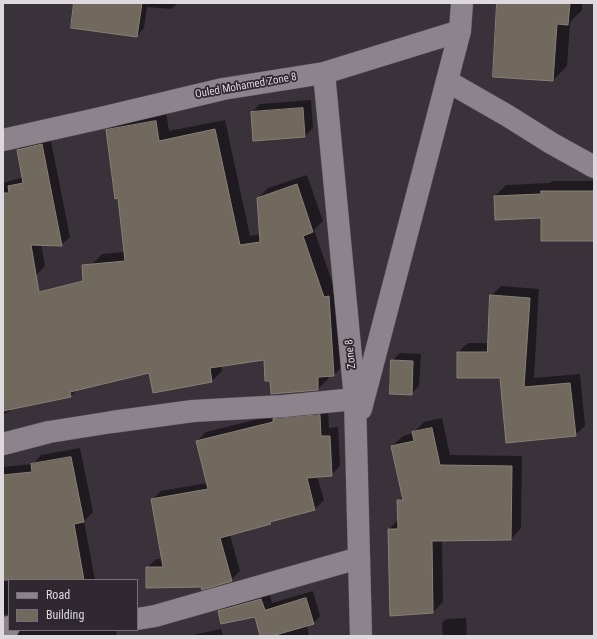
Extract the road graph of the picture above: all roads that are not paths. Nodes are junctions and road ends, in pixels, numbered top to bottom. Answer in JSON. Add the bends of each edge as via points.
{"nodes":[{"id":1,"x":462,"y":3,"type":"edge"},
{"id":2,"x":460,"y":31,"type":"junction"},
{"id":3,"x":324,"y":73,"type":"junction"},
{"id":4,"x":447,"y":81,"type":"junction"},
{"id":5,"x":3,"y":140,"type":"edge"},
{"id":6,"x":594,"y":167,"type":"edge"},
{"id":7,"x":355,"y":399,"type":"junction"},
{"id":8,"x":357,"y":426,"type":"junction"},
{"id":9,"x":3,"y":444,"type":"edge"},
{"id":10,"x":360,"y":558,"type":"junction"},
{"id":11,"x":138,"y":619,"type":"edge"},
{"id":12,"x":361,"y":636,"type":"edge"}],
"edges":[{"from":1,"to":2,"type":"main road"},
{"from":2,"to":3,"type":"main road","name":"Ouled Mohamed Zone 8"},
{"from":2,"to":4,"type":"main road"},
{"from":3,"to":5,"type":"main road","name":"Ouled Mohamed Zone 8","via":[[223,89]]},
{"from":3,"to":7,"type":"main road","name":"Zone 8"},
{"from":4,"to":6,"type":"main road"},
{"from":4,"to":8,"type":"main road"},
{"from":7,"to":8,"type":"main road","name":"Zone 8"},
{"from":7,"to":9,"type":"main road","via":[[193,411],[49,432]]},
{"from":8,"to":10,"type":"main road","name":"Zone 8"},
{"from":10,"to":11,"type":"main road"},
{"from":10,"to":12,"type":"main road","name":"Zone 8"}]}
